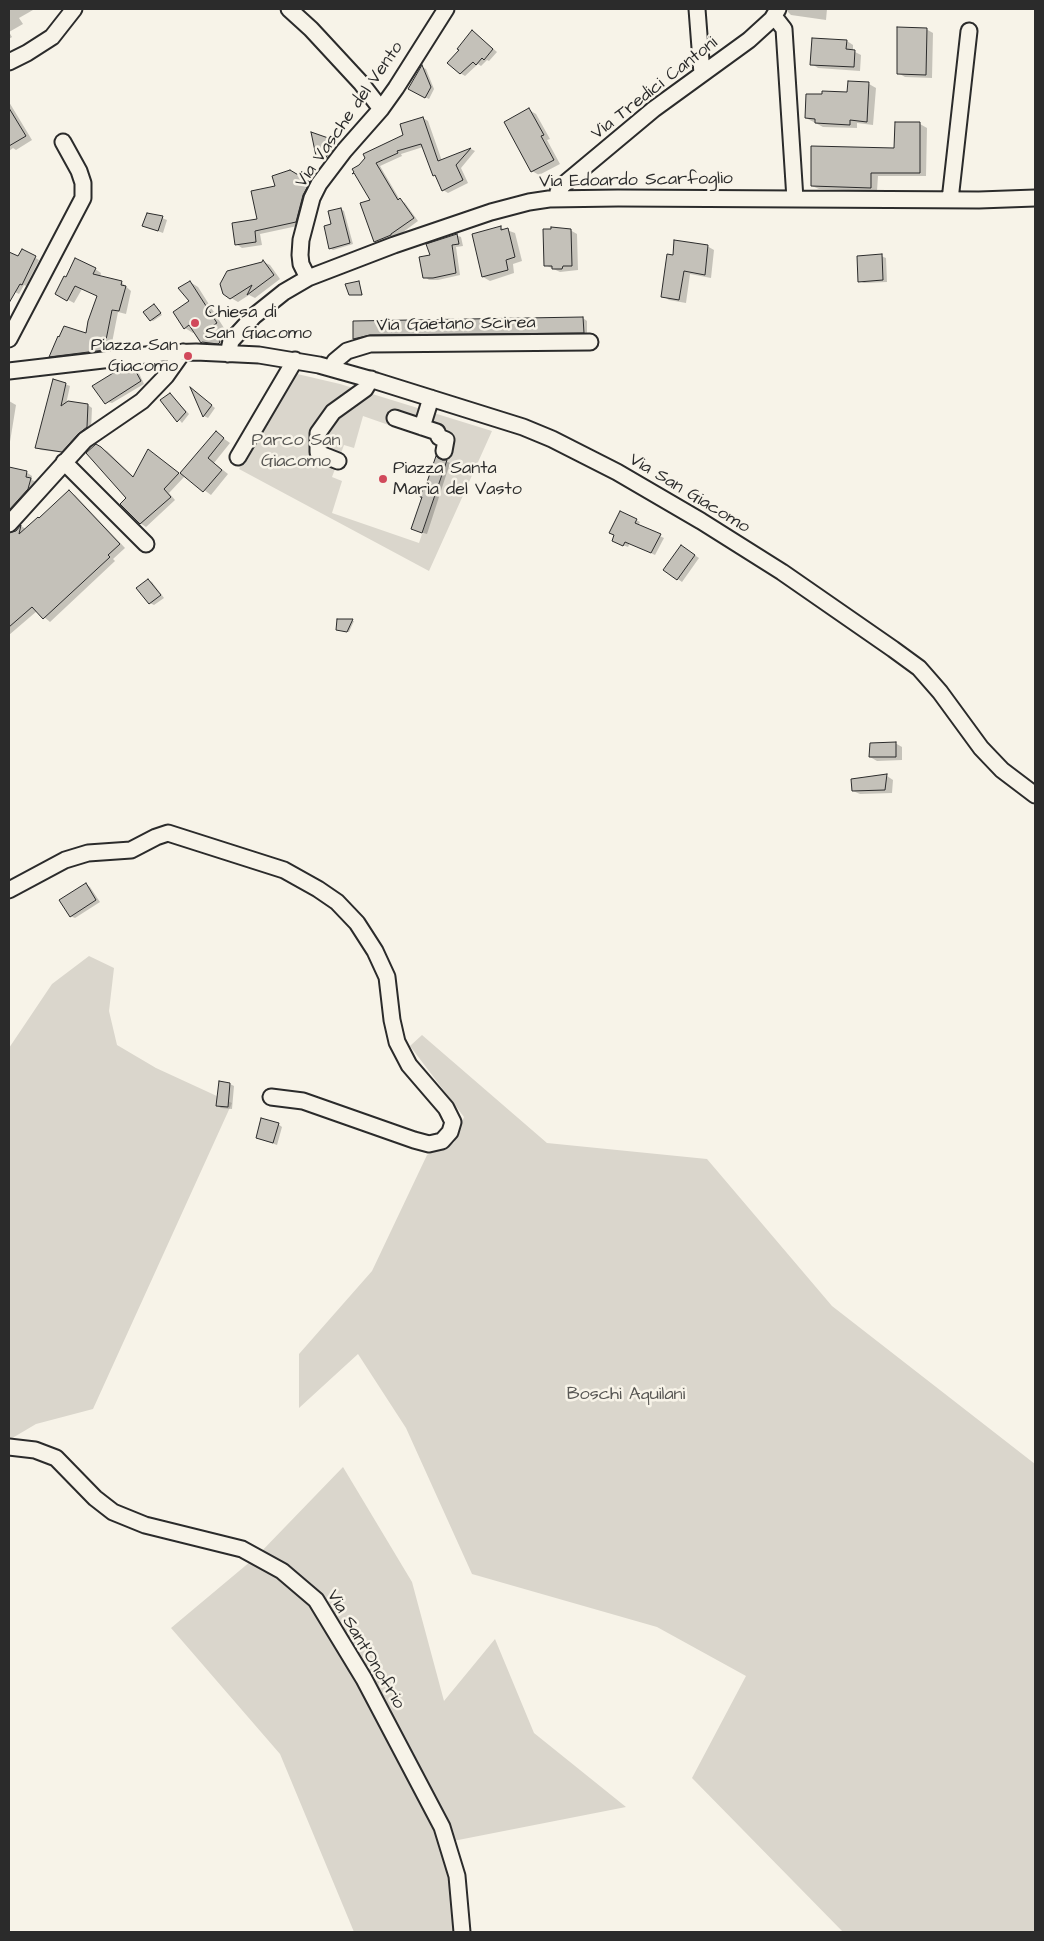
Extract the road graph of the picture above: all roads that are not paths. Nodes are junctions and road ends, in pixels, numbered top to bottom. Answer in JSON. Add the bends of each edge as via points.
{"nodes":[{"id":1,"x":74,"y":9,"type":"edge"},
{"id":2,"x":288,"y":9,"type":"edge"},
{"id":3,"x":446,"y":9,"type":"edge"},
{"id":4,"x":697,"y":9,"type":"edge"},
{"id":5,"x":775,"y":13,"type":"edge"},
{"id":6,"x":969,"y":32,"type":"dead end"},
{"id":7,"x":9,"y":62,"type":"edge"},
{"id":8,"x":702,"y":74,"type":"junction"},
{"id":9,"x":381,"y":109,"type":"junction"},
{"id":10,"x":62,"y":142,"type":"dead end"},
{"id":11,"x":1035,"y":198,"type":"edge"},
{"id":12,"x":559,"y":199,"type":"junction"},
{"id":13,"x":796,"y":199,"type":"junction"},
{"id":14,"x":950,"y":200,"type":"junction"},
{"id":15,"x":308,"y":278,"type":"junction"},
{"id":16,"x":9,"y":339,"type":"edge"},
{"id":17,"x":590,"y":342,"type":"dead end"},
{"id":18,"x":183,"y":352,"type":"junction"},
{"id":19,"x":228,"y":354,"type":"junction"},
{"id":20,"x":295,"y":360,"type":"junction"},
{"id":21,"x":331,"y":368,"type":"junction"},
{"id":22,"x":9,"y":371,"type":"edge"},
{"id":23,"x":371,"y":379,"type":"junction"},
{"id":24,"x":431,"y":398,"type":"junction"},
{"id":25,"x":394,"y":418,"type":"dead end"},
{"id":26,"x":422,"y":427,"type":"junction"},
{"id":27,"x":444,"y":451,"type":"dead end"},
{"id":28,"x":238,"y":457,"type":"dead end"},
{"id":29,"x":338,"y":461,"type":"dead end"},
{"id":30,"x":64,"y":462,"type":"junction"},
{"id":31,"x":9,"y":524,"type":"edge"},
{"id":32,"x":146,"y":544,"type":"dead end"},
{"id":33,"x":1035,"y":795,"type":"edge"},
{"id":34,"x":9,"y":890,"type":"edge"},
{"id":35,"x":271,"y":1097,"type":"dead end"},
{"id":36,"x":9,"y":1447,"type":"edge"},
{"id":37,"x":462,"y":1932,"type":"edge"}],
"edges":[{"from":1,"to":7,"type":"street","via":[[52,37],[28,54]]},
{"from":2,"to":9,"type":"street","via":[[311,29]]},
{"from":3,"to":9,"type":"street","name":"Via Vasche del Vento"},
{"from":4,"to":8,"type":"street"},
{"from":5,"to":8,"type":"street","name":"Via Tredici Cantoni","via":[[749,40]]},
{"from":5,"to":13,"type":"street","via":[[784,29]]},
{"from":6,"to":14,"type":"street"},
{"from":8,"to":12,"type":"street","name":"Via Tredici Cantoni","via":[[562,185]]},
{"from":9,"to":15,"type":"street","name":"Via Vasche del Vento","via":[[344,151],[312,198],[301,248],[301,264]]},
{"from":10,"to":16,"type":"street","via":[[79,170],[82,198]]},
{"from":11,"to":14,"type":"street","name":"Via Edoardo Scarfoglio"},
{"from":12,"to":13,"type":"street","name":"Via Edoardo Scarfoglio"},
{"from":12,"to":15,"type":"street","name":"Via Edoardo Scarfoglio","via":[[528,202],[491,212]]},
{"from":13,"to":14,"type":"street","name":"Via Edoardo Scarfoglio"},
{"from":15,"to":19,"type":"street","name":"Via Edoardo Scarfoglio","via":[[254,316],[231,341]]},
{"from":17,"to":21,"type":"street","name":"Via Gaetano Scirea","via":[[370,344],[347,351]]},
{"from":18,"to":19,"type":"street"},
{"from":18,"to":22,"type":"street"},
{"from":18,"to":30,"type":"street","via":[[152,392],[92,434]]},
{"from":19,"to":20,"type":"street","name":"Via San Giacomo"},
{"from":20,"to":21,"type":"street","name":"Via San Giacomo"},
{"from":20,"to":28,"type":"street"},
{"from":21,"to":23,"type":"street","name":"Via San Giacomo"},
{"from":23,"to":24,"type":"street","name":"Via San Giacomo"},
{"from":23,"to":29,"type":"street","via":[[365,389],[334,412],[318,433],[318,452]]},
{"from":24,"to":26,"type":"street"},
{"from":24,"to":33,"type":"street","name":"Via San Giacomo","via":[[552,439],[617,472],[782,572],[919,668],[981,748],[1002,770]]},
{"from":25,"to":26,"type":"street"},
{"from":26,"to":27,"type":"street","via":[[437,432],[446,440]]},
{"from":30,"to":31,"type":"street"},
{"from":30,"to":32,"type":"street"},
{"from":34,"to":35,"type":"street","via":[[65,860],[88,853],[131,850],[168,833],[284,870],[337,902],[375,951],[387,977],[397,1042],[409,1065],[446,1108],[453,1122],[450,1132],[442,1141],[429,1144],[303,1100]]},
{"from":36,"to":37,"type":"street","name":"Via Sant'Onofrio","via":[[35,1450],[56,1458],[113,1512],[145,1525],[242,1549],[282,1571],[316,1600],[364,1679],[442,1827],[456,1876]]}]}
